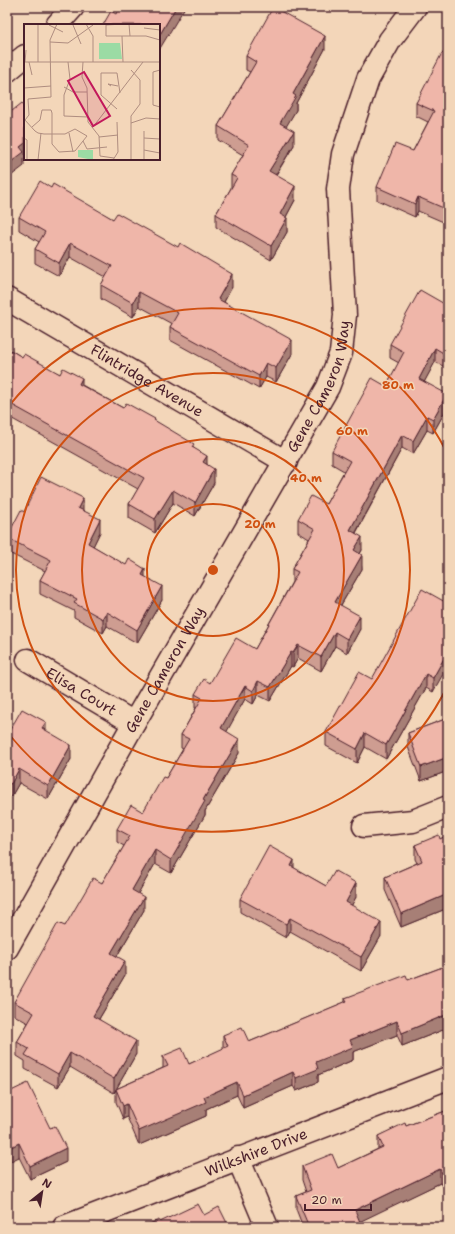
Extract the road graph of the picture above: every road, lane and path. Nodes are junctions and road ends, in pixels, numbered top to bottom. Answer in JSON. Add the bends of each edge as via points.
{"nodes":[{"id":1,"x":73,"y":7,"type":"edge"},
{"id":2,"x":415,"y":7,"type":"edge"},
{"id":3,"x":58,"y":24,"type":"edge"},
{"id":4,"x":24,"y":57,"type":"edge"},
{"id":5,"x":7,"y":71,"type":"edge"},
{"id":6,"x":7,"y":299,"type":"edge"},
{"id":7,"x":286,"y":462,"type":"junction"},
{"id":8,"x":28,"y":660,"type":"dead end"},
{"id":9,"x":134,"y":723,"type":"junction"},
{"id":10,"x":448,"y":807,"type":"edge"},
{"id":11,"x":364,"y":826,"type":"dead end"},
{"id":12,"x":7,"y":948,"type":"edge"},
{"id":13,"x":448,"y":1078,"type":"edge"},
{"id":14,"x":238,"y":1158,"type":"junction"},
{"id":15,"x":64,"y":1227,"type":"edge"},
{"id":16,"x":268,"y":1227,"type":"edge"}],
"edges":[{"from":1,"to":3,"type":"street"},
{"from":2,"to":7,"type":"street","name":"Gene Cameron Way","via":[[390,40],[368,79],[343,154],[338,189],[345,315],[341,353],[328,387]]},
{"from":4,"to":5,"type":"street"},
{"from":6,"to":7,"type":"street","name":"Flintridge Avenue"},
{"from":7,"to":9,"type":"street","name":"Gene Cameron Way"},
{"from":8,"to":9,"type":"street","name":"Elisa Court"},
{"from":9,"to":12,"type":"street","name":"Gene Cameron Way"},
{"from":10,"to":11,"type":"street","via":[[413,821]]},
{"from":13,"to":14,"type":"street","name":"Wilkshire Drive"},
{"from":14,"to":15,"type":"street","name":"Wilkshire Drive"},
{"from":14,"to":16,"type":"street"}]}
